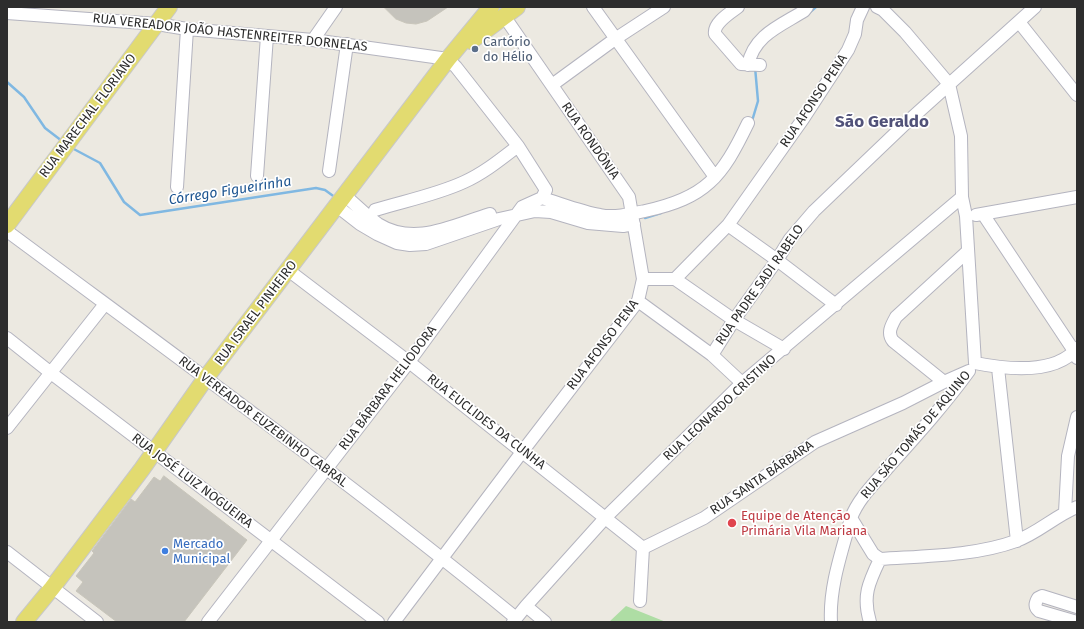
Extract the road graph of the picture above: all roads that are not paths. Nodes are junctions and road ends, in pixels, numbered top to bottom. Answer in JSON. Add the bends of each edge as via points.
{"nodes":[{"id":1,"x":169,"y":7,"type":"edge"},
{"id":2,"x":336,"y":7,"type":"edge"},
{"id":3,"x":517,"y":7,"type":"edge"},
{"id":4,"x":593,"y":7,"type":"edge"},
{"id":5,"x":664,"y":7,"type":"edge"},
{"id":6,"x":738,"y":7,"type":"edge"},
{"id":7,"x":807,"y":7,"type":"edge"},
{"id":8,"x":863,"y":7,"type":"edge"},
{"id":9,"x":877,"y":7,"type":"edge"},
{"id":10,"x":1035,"y":7,"type":"edge"},
{"id":11,"x":10,"y":11,"type":"edge"},
{"id":12,"x":498,"y":12,"type":"edge"},
{"id":13,"x":1019,"y":22,"type":"junction"},
{"id":14,"x":157,"y":24,"type":"junction"},
{"id":15,"x":187,"y":29,"type":"junction"},
{"id":16,"x":266,"y":36,"type":"junction"},
{"id":17,"x":615,"y":39,"type":"junction"},
{"id":18,"x":313,"y":40,"type":"junction"},
{"id":19,"x":347,"y":44,"type":"junction"},
{"id":20,"x":448,"y":59,"type":"junction"},
{"id":21,"x":748,"y":65,"type":"junction"},
{"id":22,"x":760,"y":65,"type":"dead end"},
{"id":23,"x":949,"y":84,"type":"junction"},
{"id":24,"x":552,"y":85,"type":"junction"},
{"id":25,"x":1077,"y":95,"type":"edge"},
{"id":26,"x":748,"y":123,"type":"dead end"},
{"id":27,"x":518,"y":146,"type":"junction"},
{"id":28,"x":329,"y":171,"type":"dead end"},
{"id":29,"x":257,"y":176,"type":"dead end"},
{"id":30,"x":715,"y":177,"type":"junction"},
{"id":31,"x":177,"y":187,"type":"dead end"},
{"id":32,"x":962,"y":197,"type":"junction"},
{"id":33,"x":1077,"y":197,"type":"edge"},
{"id":34,"x":542,"y":198,"type":"junction"},
{"id":35,"x":346,"y":201,"type":"junction"},
{"id":36,"x":375,"y":210,"type":"dead end"},
{"id":37,"x":520,"y":211,"type":"junction"},
{"id":38,"x":983,"y":214,"type":"junction"},
{"id":39,"x":966,"y":216,"type":"junction"},
{"id":40,"x":633,"y":219,"type":"junction"},
{"id":41,"x":7,"y":225,"type":"edge"},
{"id":42,"x":728,"y":225,"type":"junction"},
{"id":43,"x":7,"y":231,"type":"edge"},
{"id":44,"x":968,"y":251,"type":"junction"},
{"id":45,"x":777,"y":260,"type":"junction"},
{"id":46,"x":288,"y":270,"type":"junction"},
{"id":47,"x":644,"y":279,"type":"junction"},
{"id":48,"x":675,"y":279,"type":"junction"},
{"id":49,"x":638,"y":301,"type":"junction"},
{"id":50,"x":104,"y":304,"type":"junction"},
{"id":51,"x":836,"y":304,"type":"junction"},
{"id":52,"x":734,"y":320,"type":"junction"},
{"id":53,"x":7,"y":338,"type":"edge"},
{"id":54,"x":784,"y":349,"type":"junction"},
{"id":55,"x":1076,"y":353,"type":"edge"},
{"id":56,"x":712,"y":355,"type":"junction"},
{"id":57,"x":409,"y":362,"type":"junction"},
{"id":58,"x":972,"y":367,"type":"junction"},
{"id":59,"x":998,"y":368,"type":"junction"},
{"id":60,"x":51,"y":373,"type":"junction"},
{"id":61,"x":205,"y":379,"type":"junction"},
{"id":62,"x":944,"y":382,"type":"junction"},
{"id":63,"x":742,"y":383,"type":"junction"},
{"id":64,"x":1077,"y":417,"type":"edge"},
{"id":65,"x":7,"y":428,"type":"edge"},
{"id":66,"x":154,"y":452,"type":"junction"},
{"id":67,"x":522,"y":452,"type":"junction"},
{"id":68,"x":326,"y":469,"type":"junction"},
{"id":69,"x":1077,"y":507,"type":"edge"},
{"id":70,"x":1065,"y":512,"type":"junction"},
{"id":71,"x":606,"y":517,"type":"junction"},
{"id":72,"x":851,"y":518,"type":"junction"},
{"id":73,"x":270,"y":540,"type":"junction"},
{"id":74,"x":1017,"y":541,"type":"junction"},
{"id":75,"x":644,"y":548,"type":"junction"},
{"id":76,"x":7,"y":552,"type":"edge"},
{"id":77,"x":442,"y":558,"type":"junction"},
{"id":78,"x":880,"y":559,"type":"junction"},
{"id":79,"x":52,"y":588,"type":"junction"},
{"id":80,"x":640,"y":601,"type":"dead end"},
{"id":81,"x":526,"y":606,"type":"junction"},
{"id":82,"x":1077,"y":606,"type":"edge"},
{"id":83,"x":514,"y":620,"type":"edge"},
{"id":84,"x":24,"y":622,"type":"edge"},
{"id":85,"x":97,"y":622,"type":"edge"},
{"id":86,"x":208,"y":622,"type":"edge"},
{"id":87,"x":378,"y":622,"type":"edge"},
{"id":88,"x":394,"y":622,"type":"edge"},
{"id":89,"x":545,"y":622,"type":"edge"},
{"id":90,"x":831,"y":622,"type":"edge"},
{"id":91,"x":870,"y":622,"type":"edge"},
{"id":92,"x":1077,"y":622,"type":"edge"}],
"edges":[{"from":1,"to":14,"type":"main road","name":"RUA MARECHAL FLORIANO"},
{"from":2,"to":18,"type":"street"},
{"from":3,"to":12,"type":"main road","name":"RUA ISRAEL PINHEIRO"},
{"from":4,"to":17,"type":"street"},
{"from":5,"to":17,"type":"street"},
{"from":6,"to":21,"type":"street","via":[[717,25],[715,34],[739,63]]},
{"from":7,"to":21,"type":"street","via":[[765,35],[756,44]]},
{"from":8,"to":42,"type":"street","name":"RUA AFONSO PENA","via":[[848,50]]},
{"from":9,"to":23,"type":"street","via":[[905,32]]},
{"from":10,"to":13,"type":"street","name":"RUA PADRE SADI RABELO"},
{"from":11,"to":14,"type":"street","name":"RUA VEREADOR JOÃO HASTENREITER DORNELAS"},
{"from":12,"to":20,"type":"main road","name":"RUA ISRAEL PINHEIRO"},
{"from":12,"to":24,"type":"street","name":"RUA RONDÔNIA"},
{"from":13,"to":23,"type":"street","name":"RUA PADRE SADI RABELO"},
{"from":13,"to":25,"type":"street"},
{"from":14,"to":15,"type":"street","name":"RUA VEREADOR JOÃO HASTENREITER DORNELAS"},
{"from":14,"to":41,"type":"main road","name":"RUA MARECHAL FLORIANO"},
{"from":15,"to":16,"type":"street","name":"RUA VEREADOR JOÃO HASTENREITER DORNELAS"},
{"from":15,"to":31,"type":"street"},
{"from":16,"to":18,"type":"street","name":"RUA VEREADOR JOÃO HASTENREITER DORNELAS"},
{"from":16,"to":29,"type":"street"},
{"from":17,"to":24,"type":"street"},
{"from":17,"to":30,"type":"street"},
{"from":18,"to":19,"type":"street","name":"RUA VEREADOR JOÃO HASTENREITER DORNELAS"},
{"from":19,"to":20,"type":"street","name":"RUA VEREADOR JOÃO HASTENREITER DORNELAS"},
{"from":19,"to":28,"type":"street"},
{"from":20,"to":27,"type":"street"},
{"from":20,"to":35,"type":"main road","name":"RUA ISRAEL PINHEIRO"},
{"from":21,"to":22,"type":"street"},
{"from":23,"to":32,"type":"street","via":[[961,136]]},
{"from":23,"to":45,"type":"street","name":"RUA PADRE SADI RABELO","via":[[814,211],[790,239]]},
{"from":24,"to":40,"type":"street","name":"RUA RONDÔNIA","via":[[626,192]]},
{"from":26,"to":30,"type":"street","via":[[731,156]]},
{"from":27,"to":34,"type":"street","via":[[546,190]]},
{"from":27,"to":36,"type":"street","via":[[463,182]]},
{"from":30,"to":40,"type":"street","via":[[704,188],[687,198]]},
{"from":32,"to":39,"type":"street"},
{"from":32,"to":51,"type":"street","name":"RUA LEONARDO CRISTINO"},
{"from":33,"to":38,"type":"street"},
{"from":34,"to":37,"type":"street","name":"RUA BÁRBARA HELIODORA"},
{"from":34,"to":40,"type":"street","via":[[600,215]]},
{"from":35,"to":37,"type":"street","via":[[360,224],[397,243],[410,245],[426,244]]},
{"from":35,"to":46,"type":"main road","name":"RUA ISRAEL PINHEIRO","via":[[323,224]]},
{"from":37,"to":40,"type":"street","via":[[544,210],[588,223],[617,225]]},
{"from":37,"to":57,"type":"street","name":"RUA BÁRBARA HELIODORA"},
{"from":38,"to":39,"type":"street"},
{"from":38,"to":55,"type":"street"},
{"from":39,"to":44,"type":"street"},
{"from":40,"to":47,"type":"street","name":"RUA RONDÔNIA"},
{"from":42,"to":45,"type":"street"},
{"from":42,"to":48,"type":"street","name":"RUA AFONSO PENA"},
{"from":43,"to":50,"type":"street","name":"RUA VEREADOR EUZEBINHO CABRAL"},
{"from":44,"to":58,"type":"street"},
{"from":44,"to":62,"type":"street","via":[[896,317],[890,330],[893,341]]},
{"from":45,"to":51,"type":"street"},
{"from":45,"to":52,"type":"street","name":"RUA PADRE SADI RABELO"},
{"from":46,"to":57,"type":"street","name":"RUA EUCLIDES DA CUNHA"},
{"from":46,"to":61,"type":"main road","name":"RUA ISRAEL PINHEIRO"},
{"from":47,"to":48,"type":"street"},
{"from":47,"to":49,"type":"street","name":"RUA AFONSO PENA"},
{"from":48,"to":52,"type":"street"},
{"from":49,"to":56,"type":"street"},
{"from":49,"to":67,"type":"street","name":"RUA AFONSO PENA"},
{"from":50,"to":60,"type":"street"},
{"from":50,"to":61,"type":"street","name":"RUA VEREADOR EUZEBINHO CABRAL"},
{"from":51,"to":54,"type":"street","name":"RUA LEONARDO CRISTINO"},
{"from":52,"to":54,"type":"street"},
{"from":52,"to":56,"type":"street","name":"RUA PADRE SADI RABELO"},
{"from":53,"to":60,"type":"street","name":"RUA JOSÉ LUIZ NOGUEIRA"},
{"from":54,"to":63,"type":"street","name":"RUA LEONARDO CRISTINO"},
{"from":55,"to":59,"type":"street","via":[[1057,363]]},
{"from":56,"to":63,"type":"street"},
{"from":57,"to":67,"type":"street","name":"RUA EUCLIDES DA CUNHA"},
{"from":57,"to":68,"type":"street","name":"RUA BÁRBARA HELIODORA"},
{"from":58,"to":59,"type":"street"},
{"from":58,"to":62,"type":"street","name":"RUA SANTA BÁRBARA"},
{"from":58,"to":72,"type":"street","name":"RUA SÃO TOMÁS DE AQUINO","via":[[869,488]]},
{"from":59,"to":74,"type":"street"},
{"from":60,"to":65,"type":"street"},
{"from":60,"to":66,"type":"street","name":"RUA JOSÉ LUIZ NOGUEIRA"},
{"from":61,"to":66,"type":"main road","name":"RUA ISRAEL PINHEIRO"},
{"from":61,"to":68,"type":"street","name":"RUA VEREADOR EUZEBINHO CABRAL"},
{"from":62,"to":75,"type":"street","name":"RUA SANTA BÁRBARA","via":[[903,404],[815,442],[704,518]]},
{"from":63,"to":71,"type":"street","name":"RUA LEONARDO CRISTINO"},
{"from":64,"to":70,"type":"street","via":[[1068,456]]},
{"from":66,"to":73,"type":"street","name":"RUA JOSÉ LUIZ NOGUEIRA"},
{"from":66,"to":79,"type":"main road","name":"RUA ISRAEL PINHEIRO"},
{"from":67,"to":71,"type":"street","name":"RUA EUCLIDES DA CUNHA"},
{"from":67,"to":77,"type":"street","name":"RUA AFONSO PENA"},
{"from":68,"to":73,"type":"street","name":"RUA BÁRBARA HELIODORA"},
{"from":68,"to":77,"type":"street","name":"RUA VEREADOR EUZEBINHO CABRAL"},
{"from":69,"to":70,"type":"street"},
{"from":70,"to":74,"type":"street","via":[[1045,527]]},
{"from":71,"to":75,"type":"street"},
{"from":71,"to":81,"type":"street","name":"RUA LEONARDO CRISTINO"},
{"from":72,"to":78,"type":"street","via":[[873,554]]},
{"from":72,"to":90,"type":"street","name":"RUA SÃO TOMÁS DE AQUINO","via":[[834,581]]},
{"from":73,"to":86,"type":"street","name":"RUA BÁRBARA HELIODORA"},
{"from":73,"to":87,"type":"street","name":"RUA JOSÉ LUIZ NOGUEIRA"},
{"from":74,"to":78,"type":"street","via":[[980,551]]},
{"from":75,"to":80,"type":"street"},
{"from":76,"to":79,"type":"street"},
{"from":77,"to":83,"type":"street","name":"RUA VEREADOR EUZEBINHO CABRAL"},
{"from":77,"to":88,"type":"street","name":"RUA AFONSO PENA"},
{"from":78,"to":91,"type":"street","via":[[868,588],[867,606]]},
{"from":79,"to":84,"type":"main road","name":"RUA ISRAEL PINHEIRO"},
{"from":79,"to":85,"type":"street"},
{"from":81,"to":83,"type":"street","name":"RUA LEONARDO CRISTINO"},
{"from":81,"to":89,"type":"street"},
{"from":82,"to":92,"type":"street","via":[[1042,596],[1035,603],[1039,611]]}]}
